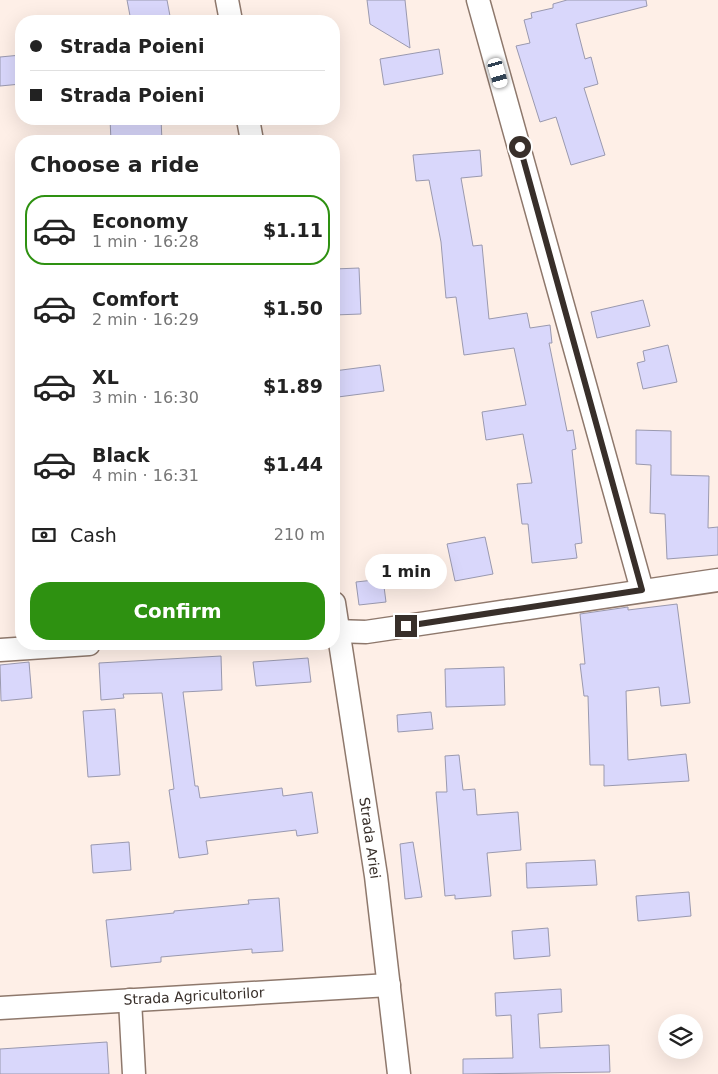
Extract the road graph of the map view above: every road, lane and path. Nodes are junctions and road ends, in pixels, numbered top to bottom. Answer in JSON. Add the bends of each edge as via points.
{"nodes":[{"id":1,"x":227,"y":0,"type":"edge"},
{"id":2,"x":478,"y":0,"type":"edge"},
{"id":3,"x":230,"y":15,"type":"edge"},
{"id":4,"x":718,"y":580,"type":"edge"},
{"id":5,"x":642,"y":590,"type":"junction"},
{"id":6,"x":340,"y":632,"type":"edge"},
{"id":7,"x":15,"y":649,"type":"edge"},
{"id":8,"x":0,"y":650,"type":"edge"},
{"id":9,"x":339,"y":650,"type":"edge"},
{"id":10,"x":389,"y":985,"type":"junction"},
{"id":11,"x":130,"y":1000,"type":"junction"},
{"id":12,"x":0,"y":1008,"type":"edge"},
{"id":13,"x":134,"y":1074,"type":"edge"},
{"id":14,"x":399,"y":1074,"type":"edge"}],
"edges":[{"from":1,"to":3,"type":"street"},
{"from":2,"to":5,"type":"street"},
{"from":4,"to":5,"type":"street"},
{"from":5,"to":6,"type":"street","via":[[366,632]]},
{"from":7,"to":8,"type":"street"},
{"from":9,"to":10,"type":"street","name":"Strada Ariei","via":[[376,876]]},
{"from":10,"to":11,"type":"street","name":"Strada Agricultorilor"},
{"from":10,"to":14,"type":"street","name":"Strada Ariei"},
{"from":11,"to":12,"type":"street","name":"Strada Agricultorilor"},
{"from":11,"to":13,"type":"street"}]}
